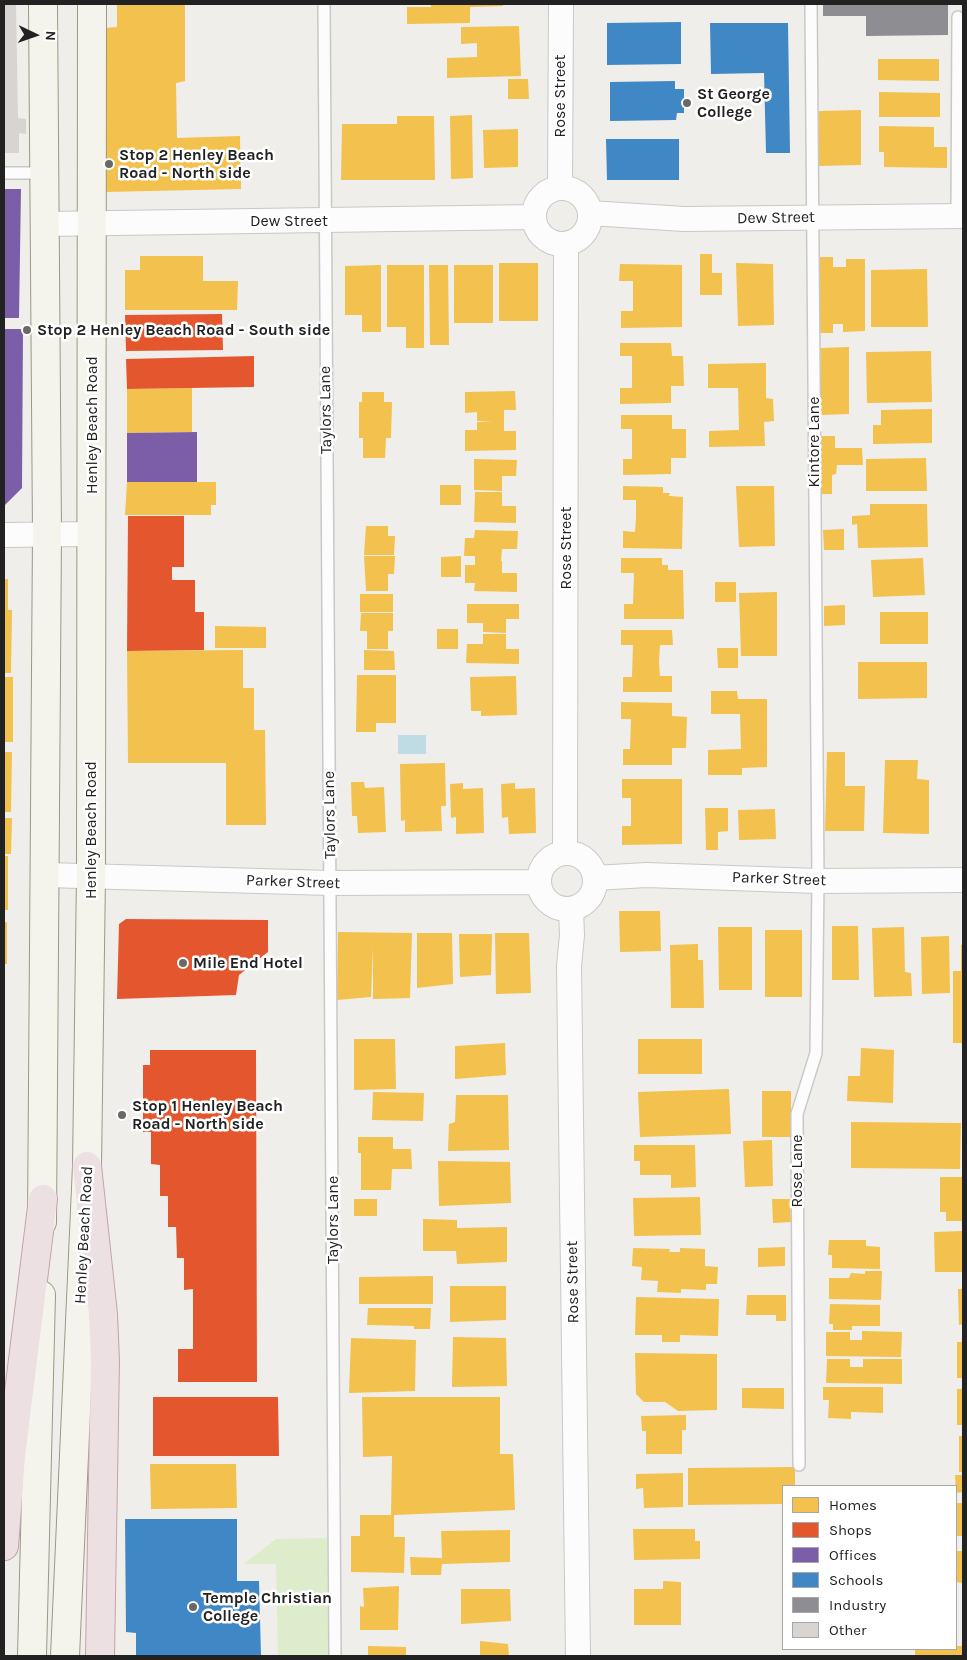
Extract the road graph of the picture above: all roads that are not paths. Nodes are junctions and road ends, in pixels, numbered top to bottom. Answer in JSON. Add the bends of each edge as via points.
{"nodes":[{"id":1,"x":43,"y":4,"type":"edge"},
{"id":2,"x":92,"y":4,"type":"edge"},
{"id":3,"x":324,"y":4,"type":"edge"},
{"id":4,"x":561,"y":4,"type":"edge"},
{"id":5,"x":811,"y":4,"type":"edge"},
{"id":6,"x":958,"y":17,"type":"dead end"},
{"id":7,"x":4,"y":173,"type":"edge"},
{"id":8,"x":44,"y":173,"type":"junction"},
{"id":9,"x":560,"y":188,"type":"junction"},
{"id":10,"x":590,"y":213,"type":"junction"},
{"id":11,"x":960,"y":216,"type":"edge"},
{"id":12,"x":534,"y":217,"type":"junction"},
{"id":13,"x":812,"y":217,"type":"junction"},
{"id":14,"x":324,"y":220,"type":"junction"},
{"id":15,"x":45,"y":224,"type":"junction"},
{"id":16,"x":93,"y":224,"type":"junction"},
{"id":17,"x":566,"y":244,"type":"junction"},
{"id":18,"x":4,"y":534,"type":"edge"},
{"id":19,"x":47,"y":534,"type":"junction"},
{"id":20,"x":91,"y":534,"type":"junction"},
{"id":21,"x":565,"y":852,"type":"junction"},
{"id":22,"x":46,"y":875,"type":"junction"},
{"id":23,"x":91,"y":875,"type":"junction"},
{"id":24,"x":595,"y":878,"type":"junction"},
{"id":25,"x":963,"y":880,"type":"edge"},
{"id":26,"x":818,"y":881,"type":"junction"},
{"id":27,"x":539,"y":882,"type":"junction"},
{"id":28,"x":330,"y":884,"type":"junction"},
{"id":29,"x":571,"y":909,"type":"junction"},
{"id":30,"x":88,"y":1166,"type":"junction"},
{"id":31,"x":43,"y":1199,"type":"junction"},
{"id":32,"x":799,"y":1465,"type":"dead end"},
{"id":33,"x":4,"y":1546,"type":"edge"},
{"id":34,"x":32,"y":1656,"type":"edge"},
{"id":35,"x":65,"y":1656,"type":"edge"},
{"id":36,"x":100,"y":1656,"type":"edge"},
{"id":37,"x":336,"y":1656,"type":"edge"},
{"id":38,"x":578,"y":1656,"type":"edge"}],
"edges":[{"from":1,"to":8,"type":"main road"},
{"from":2,"to":16,"type":"main road","name":"Henley Beach Road"},
{"from":3,"to":14,"type":"lane","name":"Taylors Lane"},
{"from":4,"to":9,"type":"street","name":"Rose Street"},
{"from":5,"to":13,"type":"lane","name":"Kintore Lane"},
{"from":6,"to":11,"type":"lane"},
{"from":7,"to":8,"type":"lane"},
{"from":8,"to":15,"type":"main road"},
{"from":9,"to":10,"type":"street","via":[[571,189],[581,196]]},
{"from":9,"to":12,"type":"street","via":[[544,194],[535,207]]},
{"from":10,"to":13,"type":"street","name":"Dew Street","via":[[684,219]]},
{"from":10,"to":17,"type":"street","via":[[586,231]]},
{"from":11,"to":13,"type":"street","name":"Dew Street"},
{"from":12,"to":14,"type":"street","name":"Dew Street"},
{"from":12,"to":17,"type":"street","via":[[538,231],[546,239]]},
{"from":13,"to":26,"type":"lane","name":"Kintore Lane"},
{"from":14,"to":16,"type":"street","name":"Dew Street"},
{"from":14,"to":28,"type":"lane","name":"Taylors Lane"},
{"from":15,"to":16,"type":"street","name":"Dew Street"},
{"from":15,"to":19,"type":"main road"},
{"from":16,"to":20,"type":"main road","name":"Henley Beach Road"},
{"from":17,"to":21,"type":"street","name":"Rose Street"},
{"from":18,"to":19,"type":"street"},
{"from":19,"to":20,"type":"street"},
{"from":19,"to":22,"type":"main road"},
{"from":20,"to":23,"type":"main road","name":"Henley Beach Road"},
{"from":21,"to":24,"type":"street","via":[[587,860]]},
{"from":21,"to":27,"type":"street","via":[[549,859]]},
{"from":22,"to":23,"type":"street","name":"Parker Street"},
{"from":22,"to":31,"type":"main road"},
{"from":23,"to":28,"type":"street","name":"Parker Street"},
{"from":23,"to":30,"type":"main road","name":"Henley Beach Road"},
{"from":24,"to":26,"type":"street","name":"Parker Street","via":[[646,875]]},
{"from":24,"to":29,"type":"street","via":[[591,896]]},
{"from":25,"to":26,"type":"street","name":"Parker Street"},
{"from":26,"to":32,"type":"lane","name":"Rose Lane","via":[[816,1053],[797,1114]]},
{"from":27,"to":28,"type":"street","name":"Parker Street"},
{"from":27,"to":29,"type":"street","via":[[543,896],[551,904]]},
{"from":28,"to":37,"type":"lane","name":"Taylors Lane"},
{"from":29,"to":38,"type":"street","name":"Rose Street"},
{"from":30,"to":35,"type":"main road","name":"Henley Beach Road"},
{"from":30,"to":36,"type":"highway","via":[[105,1361]]},
{"from":31,"to":33,"type":"highway","via":[[11,1456]]},
{"from":31,"to":34,"type":"main road"}]}
